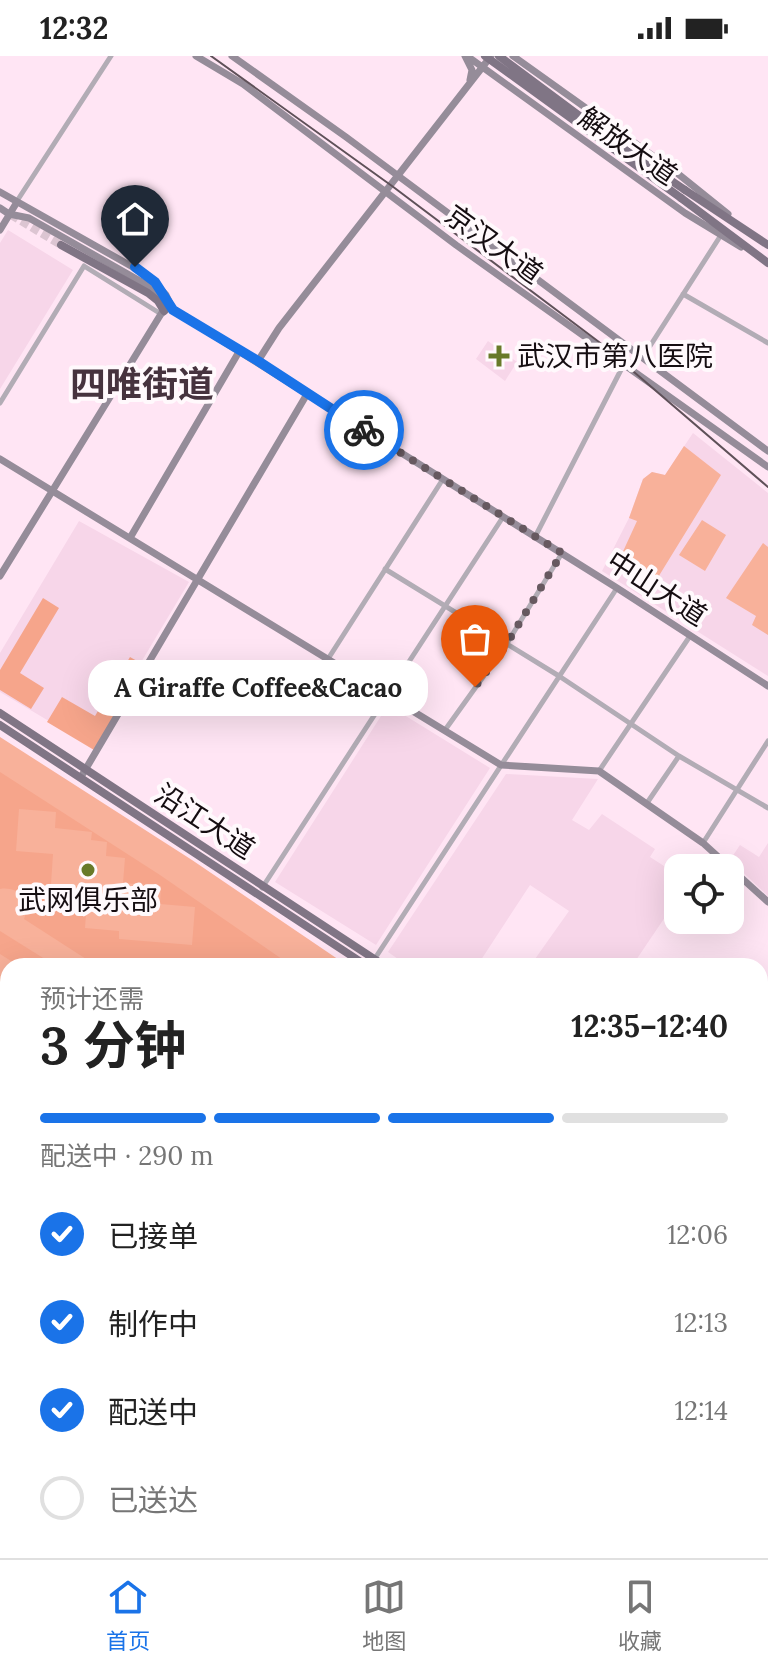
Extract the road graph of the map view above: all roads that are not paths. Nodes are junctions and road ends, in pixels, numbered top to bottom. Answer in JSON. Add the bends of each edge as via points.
{"nodes":[{"id":1,"x":111,"y":56,"type":"edge"},
{"id":2,"x":196,"y":56,"type":"edge"},
{"id":3,"x":232,"y":56,"type":"edge"},
{"id":4,"x":466,"y":56,"type":"edge"},
{"id":5,"x":499,"y":56,"type":"edge"},
{"id":6,"x":513,"y":56,"type":"edge"},
{"id":7,"x":486,"y":60,"type":"edge"},
{"id":8,"x":469,"y":84,"type":"junction"},
{"id":9,"x":562,"y":91,"type":"junction"},
{"id":10,"x":397,"y":174,"type":"junction"},
{"id":11,"x":385,"y":191,"type":"junction"},
{"id":12,"x":0,"y":192,"type":"edge"},
{"id":13,"x":683,"y":194,"type":"junction"},
{"id":14,"x":17,"y":202,"type":"junction"},
{"id":15,"x":0,"y":208,"type":"edge"},
{"id":16,"x":9,"y":214,"type":"junction"},
{"id":17,"x":0,"y":230,"type":"edge"},
{"id":18,"x":721,"y":235,"type":"junction"},
{"id":19,"x":61,"y":245,"type":"tunnel mouth"},
{"id":20,"x":768,"y":245,"type":"edge"},
{"id":21,"x":768,"y":263,"type":"edge"},
{"id":22,"x":683,"y":294,"type":"junction"},
{"id":23,"x":166,"y":311,"type":"junction"},
{"id":24,"x":768,"y":343,"type":"edge"},
{"id":25,"x":240,"y":350,"type":"junction"},
{"id":26,"x":643,"y":357,"type":"junction"},
{"id":27,"x":258,"y":361,"type":"junction"},
{"id":28,"x":624,"y":364,"type":"junction"},
{"id":29,"x":307,"y":394,"type":"junction"},
{"id":30,"x":0,"y":403,"type":"edge"},
{"id":31,"x":768,"y":451,"type":"edge"},
{"id":32,"x":0,"y":459,"type":"edge"},
{"id":33,"x":768,"y":467,"type":"edge"},
{"id":34,"x":443,"y":479,"type":"junction"},
{"id":35,"x":53,"y":491,"type":"junction"},
{"id":36,"x":503,"y":517,"type":"junction"},
{"id":37,"x":535,"y":537,"type":"junction"},
{"id":38,"x":130,"y":538,"type":"junction"},
{"id":39,"x":562,"y":553,"type":"junction"},
{"id":40,"x":385,"y":569,"type":"junction"},
{"id":41,"x":0,"y":576,"type":"edge"},
{"id":42,"x":198,"y":580,"type":"junction"},
{"id":43,"x":617,"y":588,"type":"junction"},
{"id":44,"x":445,"y":608,"type":"junction"},
{"id":45,"x":690,"y":636,"type":"junction"},
{"id":46,"x":506,"y":645,"type":"junction"},
{"id":47,"x":328,"y":659,"type":"junction"},
{"id":48,"x":559,"y":676,"type":"junction"},
{"id":49,"x":768,"y":686,"type":"edge"},
{"id":50,"x":388,"y":696,"type":"junction"},
{"id":51,"x":0,"y":713,"type":"edge"},
{"id":52,"x":630,"y":724,"type":"junction"},
{"id":53,"x":0,"y":725,"type":"edge"},
{"id":54,"x":445,"y":730,"type":"junction"},
{"id":55,"x":768,"y":741,"type":"edge"},
{"id":56,"x":679,"y":756,"type":"junction"},
{"id":57,"x":501,"y":765,"type":"junction"},
{"id":58,"x":599,"y":771,"type":"junction"},
{"id":59,"x":84,"y":773,"type":"junction"},
{"id":60,"x":738,"y":790,"type":"junction"},
{"id":61,"x":647,"y":803,"type":"junction"},
{"id":62,"x":768,"y":808,"type":"edge"},
{"id":63,"x":703,"y":843,"type":"junction"},
{"id":64,"x":261,"y":889,"type":"junction"},
{"id":65,"x":768,"y":902,"type":"edge"},
{"id":66,"x":362,"y":958,"type":"edge"},
{"id":67,"x":375,"y":958,"type":"edge"}],
"edges":[{"from":1,"to":14,"type":"street"},
{"from":2,"to":11,"type":"main road","name":"京汉大道","via":[[243,84]]},
{"from":3,"to":10,"type":"main road","name":"京汉大道"},
{"from":4,"to":7,"type":"main road","name":"解放大道"},
{"from":4,"to":8,"type":"main road","via":[[472,70]]},
{"from":5,"to":13,"type":"main road","name":"解放大道","bridge":true},
{"from":6,"to":9,"type":"main road","name":"解放大道"},
{"from":7,"to":8,"type":"main road"},
{"from":7,"to":9,"type":"main road","via":[[500,63],[533,87]]},
{"from":7,"to":13,"type":"main road","name":"解放大道","bridge":true},
{"from":7,"to":18,"type":"main road","name":"解放大道","via":[[673,205]]},
{"from":8,"to":10,"type":"main road"},
{"from":9,"to":20,"type":"main road","name":"解放大道"},
{"from":10,"to":11,"type":"main road"},
{"from":10,"to":26,"type":"main road","name":"京汉大道"},
{"from":11,"to":27,"type":"main road"},
{"from":11,"to":28,"type":"main road","name":"京汉大道"},
{"from":12,"to":14,"type":"main road","name":"中山大道"},
{"from":13,"to":20,"type":"main road","name":"解放大道"},
{"from":13,"to":21,"type":"main road","name":"解放大道"},
{"from":14,"to":16,"type":"main road"},
{"from":14,"to":23,"type":"main road","name":"中山大道","via":[[147,275],[166,295]]},
{"from":15,"to":16,"type":"main road","name":"中山大道"},
{"from":16,"to":17,"type":"main road"},
{"from":16,"to":23,"type":"main road","name":"中山大道","via":[[29,218],[147,285],[158,293]]},
{"from":18,"to":21,"type":"main road","name":"解放大道"},
{"from":18,"to":22,"type":"street"},
{"from":19,"to":23,"type":"main road","via":[[148,293]]},
{"from":22,"to":24,"type":"street"},
{"from":22,"to":26,"type":"street"},
{"from":23,"to":25,"type":"main road","name":"中山大道"},
{"from":23,"to":30,"type":"street","name":"中山大道","via":[[84,266]]},
{"from":23,"to":35,"type":"main road"},
{"from":25,"to":27,"type":"main road","name":"中山大道"},
{"from":25,"to":38,"type":"main road"},
{"from":26,"to":28,"type":"street"},
{"from":26,"to":31,"type":"main road","name":"京汉大道"},
{"from":27,"to":29,"type":"main road","name":"中山大道"},
{"from":28,"to":33,"type":"main road","name":"京汉大道"},
{"from":28,"to":37,"type":"street"},
{"from":29,"to":34,"type":"main road","name":"中山大道"},
{"from":29,"to":42,"type":"main road"},
{"from":32,"to":35,"type":"main road"},
{"from":34,"to":36,"type":"main road","name":"中山大道"},
{"from":34,"to":40,"type":"street"},
{"from":35,"to":38,"type":"main road"},
{"from":35,"to":41,"type":"main road"},
{"from":36,"to":37,"type":"main road","name":"中山大道"},
{"from":36,"to":44,"type":"street"},
{"from":37,"to":39,"type":"main road","name":"中山大道"},
{"from":38,"to":42,"type":"main road"},
{"from":39,"to":43,"type":"main road","name":"中山大道"},
{"from":39,"to":46,"type":"street"},
{"from":40,"to":44,"type":"street"},
{"from":40,"to":47,"type":"street"},
{"from":42,"to":47,"type":"main road"},
{"from":42,"to":59,"type":"main road"},
{"from":43,"to":45,"type":"main road","name":"中山大道"},
{"from":43,"to":48,"type":"street"},
{"from":44,"to":46,"type":"street"},
{"from":44,"to":50,"type":"street"},
{"from":45,"to":49,"type":"main road","name":"中山大道"},
{"from":45,"to":52,"type":"street"},
{"from":46,"to":48,"type":"street"},
{"from":46,"to":54,"type":"street"},
{"from":47,"to":50,"type":"main road"},
{"from":48,"to":52,"type":"street"},
{"from":48,"to":57,"type":"street"},
{"from":50,"to":54,"type":"main road"},
{"from":50,"to":64,"type":"street"},
{"from":51,"to":59,"type":"main road","name":"沿江大道"},
{"from":52,"to":56,"type":"street"},
{"from":52,"to":58,"type":"street"},
{"from":53,"to":59,"type":"main road","name":"沿江大道"},
{"from":54,"to":57,"type":"main road"},
{"from":55,"to":60,"type":"street"},
{"from":56,"to":60,"type":"street"},
{"from":56,"to":61,"type":"street"},
{"from":57,"to":58,"type":"main road"},
{"from":57,"to":67,"type":"street"},
{"from":58,"to":61,"type":"main road"},
{"from":59,"to":64,"type":"main road","name":"沿江大道"},
{"from":60,"to":62,"type":"street"},
{"from":60,"to":63,"type":"street"},
{"from":61,"to":63,"type":"main road"},
{"from":63,"to":65,"type":"main road"},
{"from":64,"to":66,"type":"main road","name":"沿江大道"}]}
